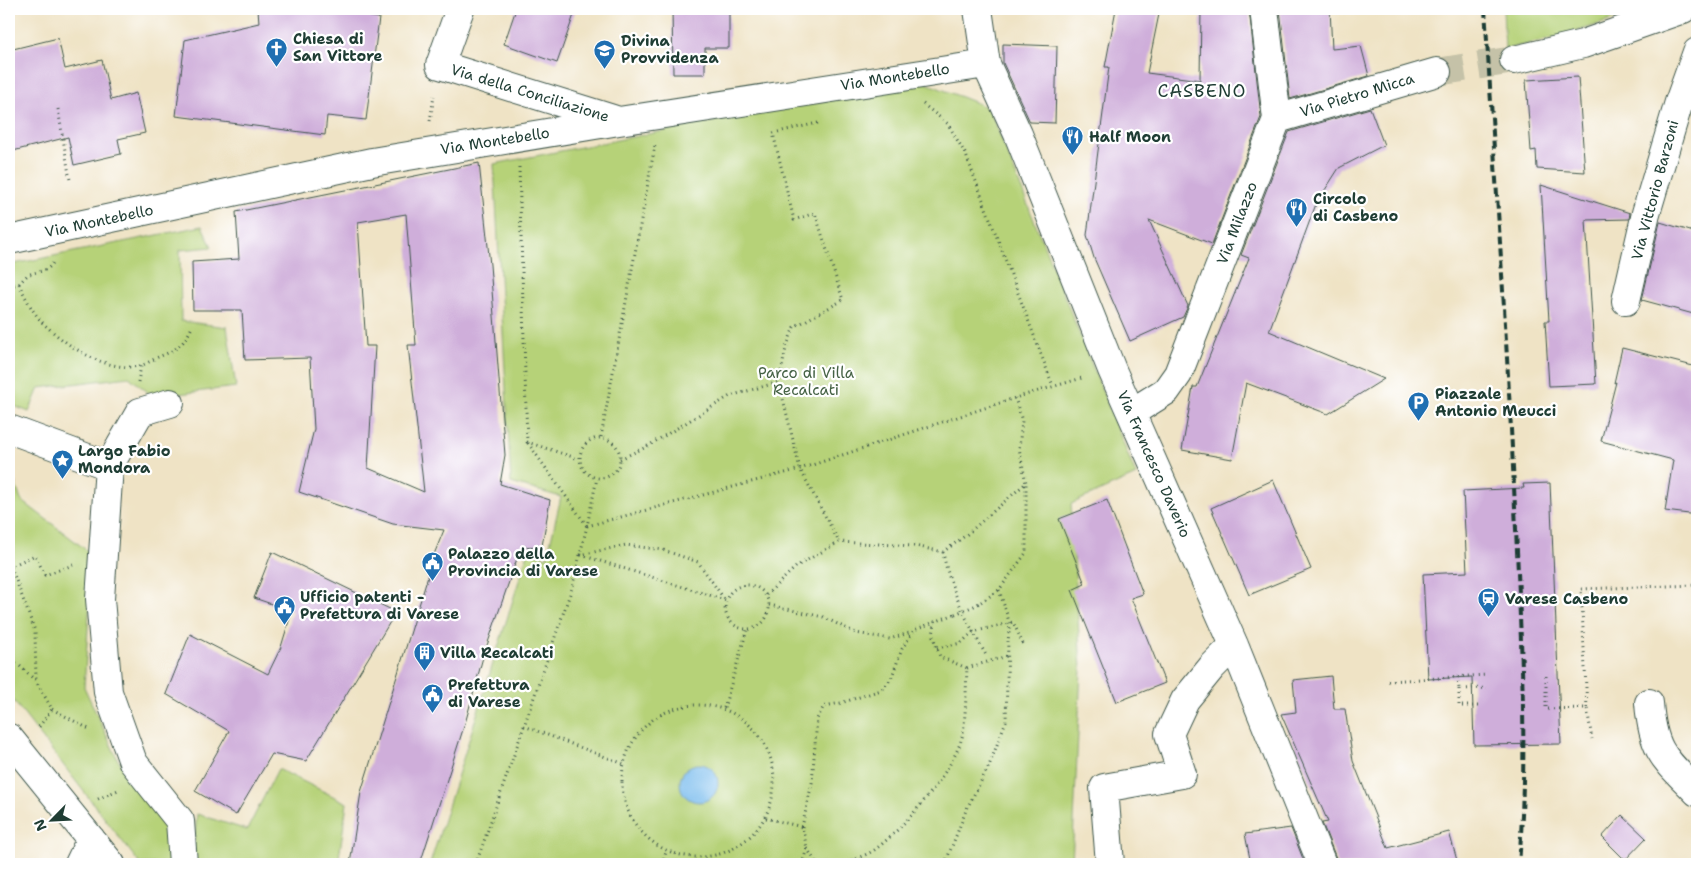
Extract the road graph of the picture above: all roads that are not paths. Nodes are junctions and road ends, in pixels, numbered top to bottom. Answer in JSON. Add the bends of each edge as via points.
{"nodes":[{"id":1,"x":460,"y":9,"type":"edge"},
{"id":2,"x":978,"y":9,"type":"edge"},
{"id":3,"x":1264,"y":9,"type":"edge"},
{"id":4,"x":1683,"y":9,"type":"edge"},
{"id":5,"x":1697,"y":52,"type":"edge"},
{"id":6,"x":1514,"y":60,"type":"tunnel mouth"},
{"id":7,"x":986,"y":64,"type":"junction"},
{"id":8,"x":1437,"y":72,"type":"tunnel mouth"},
{"id":9,"x":1278,"y":119,"type":"junction"},
{"id":10,"x":619,"y":121,"type":"junction"},
{"id":11,"x":9,"y":240,"type":"edge"},
{"id":12,"x":1626,"y":301,"type":"dead end"},
{"id":13,"x":170,"y":403,"type":"dead end"},
{"id":14,"x":1131,"y":413,"type":"junction"},
{"id":15,"x":9,"y":429,"type":"edge"},
{"id":16,"x":109,"y":466,"type":"junction"},
{"id":17,"x":1234,"y":645,"type":"junction"},
{"id":18,"x":1649,"y":704,"type":"dead end"},
{"id":19,"x":22,"y":736,"type":"edge"},
{"id":20,"x":1697,"y":792,"type":"edge"},
{"id":21,"x":91,"y":839,"type":"junction"},
{"id":22,"x":79,"y":864,"type":"edge"},
{"id":23,"x":111,"y":864,"type":"edge"},
{"id":24,"x":183,"y":864,"type":"edge"},
{"id":25,"x":1110,"y":864,"type":"edge"},
{"id":26,"x":1322,"y":864,"type":"edge"}],
"edges":[{"from":1,"to":10,"type":"street","name":"Via della Conciliazione","via":[[440,65]]},
{"from":2,"to":7,"type":"street","name":"Via Francesco Daverio"},
{"from":3,"to":9,"type":"street","name":"Via Milazzo"},
{"from":4,"to":6,"type":"street","via":[[1583,44]]},
{"from":5,"to":12,"type":"street","name":"Via Vittorio Barzoni","via":[[1646,213]]},
{"from":7,"to":10,"type":"street","name":"Via Montebello"},
{"from":7,"to":14,"type":"street","name":"Via Francesco Daverio","via":[[1018,134]]},
{"from":8,"to":9,"type":"street","name":"Via Pietro Micca"},
{"from":9,"to":14,"type":"street","name":"Via Milazzo","via":[[1178,374],[1166,391]]},
{"from":10,"to":11,"type":"street","name":"Via Montebello","via":[[372,162]]},
{"from":13,"to":16,"type":"street","via":[[140,412]]},
{"from":14,"to":17,"type":"street","name":"Via Francesco Daverio"},
{"from":15,"to":16,"type":"street"},
{"from":16,"to":24,"type":"street","via":[[100,599],[108,692],[133,762],[180,821]]},
{"from":17,"to":25,"type":"street","via":[[1185,700],[1169,734],[1182,774],[1104,788]]},
{"from":17,"to":26,"type":"street","name":"Via Francesco Daverio"},
{"from":18,"to":20,"type":"street","via":[[1654,740],[1662,756]]},
{"from":19,"to":21,"type":"street"},
{"from":21,"to":22,"type":"street"},
{"from":21,"to":23,"type":"street"}]}
